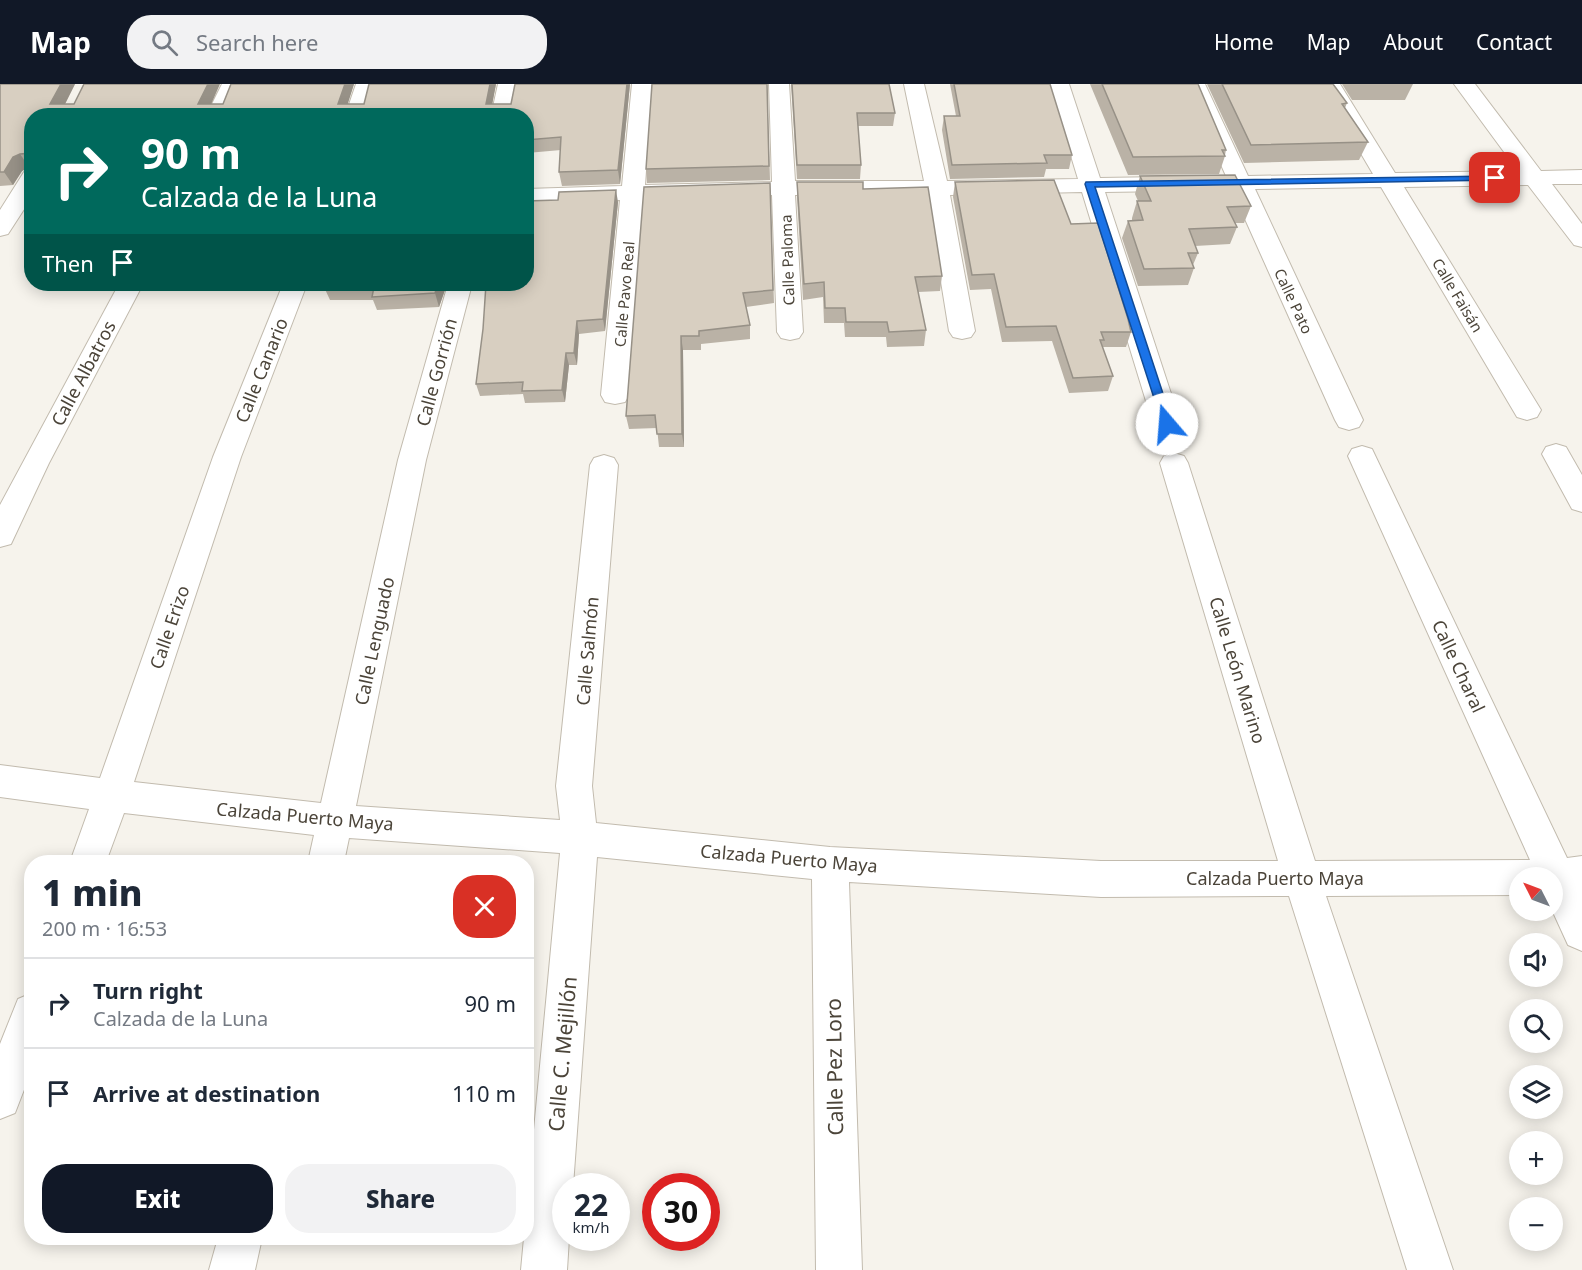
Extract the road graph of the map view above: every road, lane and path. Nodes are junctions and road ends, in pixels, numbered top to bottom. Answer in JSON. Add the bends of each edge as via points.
{"nodes":[{"id":1,"x":231,"y":84,"type":"edge"},
{"id":2,"x":366,"y":84,"type":"edge"},
{"id":3,"x":508,"y":84,"type":"edge"},
{"id":4,"x":642,"y":84,"type":"edge"},
{"id":5,"x":778,"y":84,"type":"edge"},
{"id":6,"x":914,"y":84,"type":"edge"},
{"id":7,"x":1059,"y":84,"type":"edge"},
{"id":8,"x":1195,"y":84,"type":"edge"},
{"id":9,"x":1330,"y":84,"type":"edge"},
{"id":10,"x":1464,"y":84,"type":"edge"},
{"id":11,"x":220,"y":108,"type":"edge"},
{"id":12,"x":358,"y":108,"type":"edge"},
{"id":13,"x":504,"y":108,"type":"edge"},
{"id":14,"x":1582,"y":177,"type":"edge"},
{"id":15,"x":1537,"y":178,"type":"junction"},
{"id":16,"x":1390,"y":181,"type":"junction"},
{"id":17,"x":1239,"y":182,"type":"junction"},
{"id":18,"x":1089,"y":184,"type":"junction"},
{"id":19,"x":785,"y":188,"type":"junction"},
{"id":20,"x":937,"y":189,"type":"junction"},
{"id":21,"x":24,"y":190,"type":"edge"},
{"id":22,"x":633,"y":194,"type":"junction"},
{"id":23,"x":534,"y":196,"type":"edge"},
{"id":24,"x":15,"y":204,"type":"edge"},
{"id":25,"x":0,"y":230,"type":"edge"},
{"id":26,"x":1582,"y":240,"type":"edge"},
{"id":27,"x":127,"y":291,"type":"edge"},
{"id":28,"x":292,"y":291,"type":"edge"},
{"id":29,"x":458,"y":291,"type":"edge"},
{"id":30,"x":962,"y":331,"type":"dead end"},
{"id":31,"x":790,"y":332,"type":"dead end"},
{"id":32,"x":615,"y":395,"type":"dead end"},
{"id":33,"x":1527,"y":410,"type":"dead end"},
{"id":34,"x":1349,"y":420,"type":"dead end"},
{"id":35,"x":1167,"y":424,"type":"dead end"},
{"id":36,"x":1556,"y":454,"type":"dead end"},
{"id":37,"x":1362,"y":456,"type":"dead end"},
{"id":38,"x":226,"y":457,"type":"joint"},
{"id":39,"x":412,"y":460,"type":"joint"},
{"id":40,"x":1174,"y":463,"type":"dead end"},
{"id":41,"x":604,"y":465,"type":"dead end"},
{"id":42,"x":1582,"y":501,"type":"edge"},
{"id":43,"x":0,"y":536,"type":"edge"},
{"id":44,"x":0,"y":781,"type":"edge"},
{"id":45,"x":112,"y":796,"type":"junction"},
{"id":46,"x":336,"y":821,"type":"junction"},
{"id":47,"x":580,"y":838,"type":"junction"},
{"id":48,"x":91,"y":855,"type":"edge"},
{"id":49,"x":328,"y":855,"type":"edge"},
{"id":50,"x":830,"y":864,"type":"junction"},
{"id":51,"x":1569,"y":875,"type":"edge"},
{"id":52,"x":1302,"y":878,"type":"junction"},
{"id":53,"x":1582,"y":932,"type":"edge"},
{"id":54,"x":24,"y":1034,"type":"edge"},
{"id":55,"x":0,"y":1098,"type":"edge"},
{"id":56,"x":238,"y":1245,"type":"edge"},
{"id":57,"x":232,"y":1270,"type":"edge"},
{"id":58,"x":544,"y":1270,"type":"edge"},
{"id":59,"x":839,"y":1270,"type":"edge"},
{"id":60,"x":1430,"y":1270,"type":"edge"}],
"edges":[{"from":1,"to":11,"type":"street"},
{"from":2,"to":12,"type":"street"},
{"from":3,"to":13,"type":"street"},
{"from":4,"to":22,"type":"street","name":"Calle Pavo Real"},
{"from":5,"to":19,"type":"street","name":"Calle Paloma"},
{"from":6,"to":20,"type":"street"},
{"from":7,"to":18,"type":"street"},
{"from":8,"to":17,"type":"street","name":"Calle Pato"},
{"from":9,"to":16,"type":"street","name":"Calle Faisán"},
{"from":10,"to":15,"type":"street"},
{"from":14,"to":15,"type":"street"},
{"from":15,"to":16,"type":"street"},
{"from":15,"to":26,"type":"street"},
{"from":16,"to":17,"type":"street"},
{"from":16,"to":33,"type":"street","name":"Calle Faisán"},
{"from":17,"to":18,"type":"street"},
{"from":17,"to":34,"type":"street","name":"Calle Pato"},
{"from":18,"to":20,"type":"street"},
{"from":18,"to":35,"type":"street"},
{"from":19,"to":20,"type":"street"},
{"from":19,"to":22,"type":"street"},
{"from":19,"to":31,"type":"street","name":"Calle Paloma"},
{"from":20,"to":30,"type":"street"},
{"from":21,"to":24,"type":"street"},
{"from":22,"to":23,"type":"street"},
{"from":22,"to":32,"type":"street","name":"Calle Pavo Real"},
{"from":24,"to":25,"type":"street"},
{"from":27,"to":43,"type":"street","name":"Calle Albatros"},
{"from":28,"to":38,"type":"street","name":"Calle Canario"},
{"from":29,"to":39,"type":"street","name":"Calle Gorrión"},
{"from":36,"to":42,"type":"street"},
{"from":37,"to":51,"type":"street","name":"Calle Charal"},
{"from":38,"to":45,"type":"street","name":"Calle Erizo"},
{"from":39,"to":46,"type":"street","name":"Calle Lenguado"},
{"from":40,"to":52,"type":"street","name":"Calle León Marino"},
{"from":41,"to":47,"type":"street","name":"Calle Salmón","via":[[574,786]]},
{"from":44,"to":45,"type":"street","name":"Calzada Puerto Maya"},
{"from":45,"to":46,"type":"street","name":"Calzada Puerto Maya"},
{"from":45,"to":48,"type":"street","name":"Calle Erizo"},
{"from":46,"to":47,"type":"street","name":"Calzada Puerto Maya"},
{"from":46,"to":49,"type":"street","name":"Calle Lenguado"},
{"from":47,"to":50,"type":"street","name":"Calzada Puerto Maya"},
{"from":47,"to":58,"type":"street","name":"Calle C. Mejillón"},
{"from":50,"to":52,"type":"street","name":"Calzada Puerto Maya","via":[[1101,879]]},
{"from":50,"to":59,"type":"street","name":"Calle Pez Loro"},
{"from":51,"to":52,"type":"street","name":"Calzada Puerto Maya"},
{"from":51,"to":53,"type":"street","name":"Calle Charal"},
{"from":52,"to":60,"type":"street","name":"Calle León Marino"},
{"from":54,"to":55,"type":"street"},
{"from":56,"to":57,"type":"street"}]}
